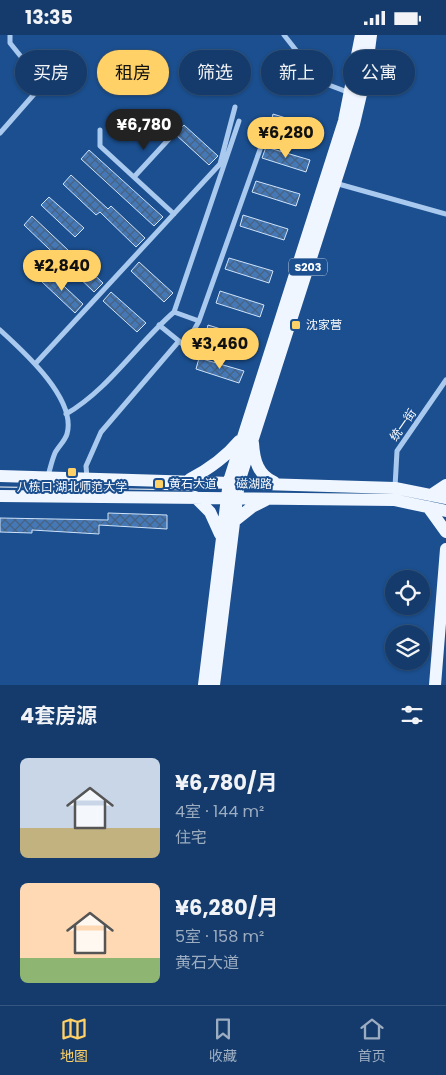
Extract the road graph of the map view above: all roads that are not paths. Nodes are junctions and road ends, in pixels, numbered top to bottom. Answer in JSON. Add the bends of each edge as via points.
{"nodes":[{"id":1,"x":10,"y":35,"type":"edge"},
{"id":2,"x":284,"y":35,"type":"edge"},
{"id":3,"x":361,"y":35,"type":"edge"},
{"id":4,"x":371,"y":35,"type":"edge"},
{"id":5,"x":360,"y":50,"type":"edge"},
{"id":6,"x":367,"y":50,"type":"edge"},
{"id":7,"x":343,"y":90,"type":"edge"},
{"id":8,"x":356,"y":95,"type":"edge"},
{"id":9,"x":356,"y":95,"type":"edge"},
{"id":10,"x":236,"y":107,"type":"dead end"},
{"id":11,"x":239,"y":121,"type":"dead end"},
{"id":12,"x":100,"y":130,"type":"dead end"},
{"id":13,"x":267,"y":130,"type":"dead end"},
{"id":14,"x":0,"y":133,"type":"edge"},
{"id":15,"x":169,"y":139,"type":"dead end"},
{"id":16,"x":134,"y":177,"type":"junction"},
{"id":17,"x":335,"y":183,"type":"junction"},
{"id":18,"x":174,"y":214,"type":"junction"},
{"id":19,"x":446,"y":214,"type":"edge"},
{"id":20,"x":174,"y":312,"type":"junction"},
{"id":21,"x":199,"y":321,"type":"junction"},
{"id":22,"x":159,"y":325,"type":"junction"},
{"id":23,"x":0,"y":330,"type":"edge"},
{"id":24,"x":179,"y":341,"type":"junction"},
{"id":25,"x":36,"y":363,"type":"junction"},
{"id":26,"x":446,"y":380,"type":"edge"},
{"id":27,"x":66,"y":415,"type":"junction"},
{"id":28,"x":248,"y":437,"type":"junction"},
{"id":29,"x":0,"y":475,"type":"edge"},
{"id":30,"x":48,"y":476,"type":"junction"},
{"id":31,"x":87,"y":478,"type":"junction"},
{"id":32,"x":188,"y":480,"type":"junction"},
{"id":33,"x":234,"y":481,"type":"junction"},
{"id":34,"x":276,"y":483,"type":"junction"},
{"id":35,"x":446,"y":485,"type":"edge"},
{"id":36,"x":395,"y":488,"type":"junction"},
{"id":37,"x":0,"y":496,"type":"edge"},
{"id":38,"x":195,"y":497,"type":"junction"},
{"id":39,"x":231,"y":498,"type":"junction"},
{"id":40,"x":269,"y":498,"type":"junction"},
{"id":41,"x":446,"y":498,"type":"edge"},
{"id":42,"x":430,"y":501,"type":"junction"},
{"id":43,"x":446,"y":511,"type":"edge"},
{"id":44,"x":233,"y":522,"type":"junction"},
{"id":45,"x":446,"y":532,"type":"edge"},
{"id":46,"x":221,"y":536,"type":"junction"},
{"id":47,"x":446,"y":549,"type":"edge"},
{"id":48,"x":204,"y":685,"type":"edge"},
{"id":49,"x":214,"y":685,"type":"edge"},
{"id":50,"x":436,"y":685,"type":"edge"}],
"edges":[{"from":1,"to":14,"type":"street","via":[[10,43],[43,84]]},
{"from":2,"to":7,"type":"street","via":[[321,82]]},
{"from":3,"to":5,"type":"main road","number":"S203"},
{"from":4,"to":6,"type":"main road","number":"S203"},
{"from":8,"to":17,"type":"main road","number":"S203"},
{"from":9,"to":28,"type":"main road","number":"S203","via":[[344,121]]},
{"from":10,"to":18,"type":"street","via":[[220,164]]},
{"from":11,"to":20,"type":"street"},
{"from":12,"to":16,"type":"street","via":[[100,146]]},
{"from":13,"to":21,"type":"street"},
{"from":15,"to":16,"type":"street"},
{"from":16,"to":18,"type":"street"},
{"from":17,"to":19,"type":"street"},
{"from":17,"to":28,"type":"main road","number":"S203"},
{"from":18,"to":25,"type":"street"},
{"from":20,"to":21,"type":"street"},
{"from":20,"to":22,"type":"street"},
{"from":21,"to":24,"type":"street","via":[[185,346]]},
{"from":22,"to":24,"type":"street"},
{"from":22,"to":27,"type":"street","via":[[82,405]]},
{"from":23,"to":25,"type":"street"},
{"from":24,"to":31,"type":"street","via":[[101,432],[86,466]]},
{"from":25,"to":27,"type":"street","via":[[58,392]]},
{"from":26,"to":36,"type":"street","name":"统一街","via":[[397,451]]},
{"from":27,"to":30,"type":"street","via":[[67,435],[55,453]]},
{"from":28,"to":32,"type":"main road","via":[[206,471]]},
{"from":28,"to":33,"type":"main road","number":"S203"},
{"from":28,"to":34,"type":"main road","via":[[259,468],[266,479]]},
{"from":29,"to":30,"type":"main road","name":"磁湖路"},
{"from":30,"to":31,"type":"main road","name":"磁湖路"},
{"from":31,"to":32,"type":"main road","name":"磁湖路"},
{"from":32,"to":33,"type":"main road","name":"磁湖路"},
{"from":33,"to":34,"type":"main road","name":"磁湖路"},
{"from":33,"to":39,"type":"main road","number":"S203"},
{"from":34,"to":36,"type":"main road","name":"磁湖路"},
{"from":35,"to":42,"type":"main road"},
{"from":36,"to":42,"type":"main road","name":"磁湖路"},
{"from":37,"to":38,"type":"main road","name":"磁湖路"},
{"from":38,"to":39,"type":"main road","name":"磁湖路"},
{"from":38,"to":46,"type":"main road","via":[[210,512]]},
{"from":39,"to":40,"type":"main road","name":"磁湖路"},
{"from":39,"to":44,"type":"main road","number":"S203"},
{"from":39,"to":46,"type":"main road","number":"S203"},
{"from":40,"to":42,"type":"main road","name":"磁湖路"},
{"from":40,"to":44,"type":"main road"},
{"from":41,"to":42,"type":"main road","name":"磁湖路"},
{"from":42,"to":43,"type":"main road","name":"磁湖路"},
{"from":42,"to":45,"type":"main road"},
{"from":44,"to":49,"type":"main road","number":"S203"},
{"from":46,"to":48,"type":"main road","number":"S203"},
{"from":47,"to":50,"type":"main road"}]}
